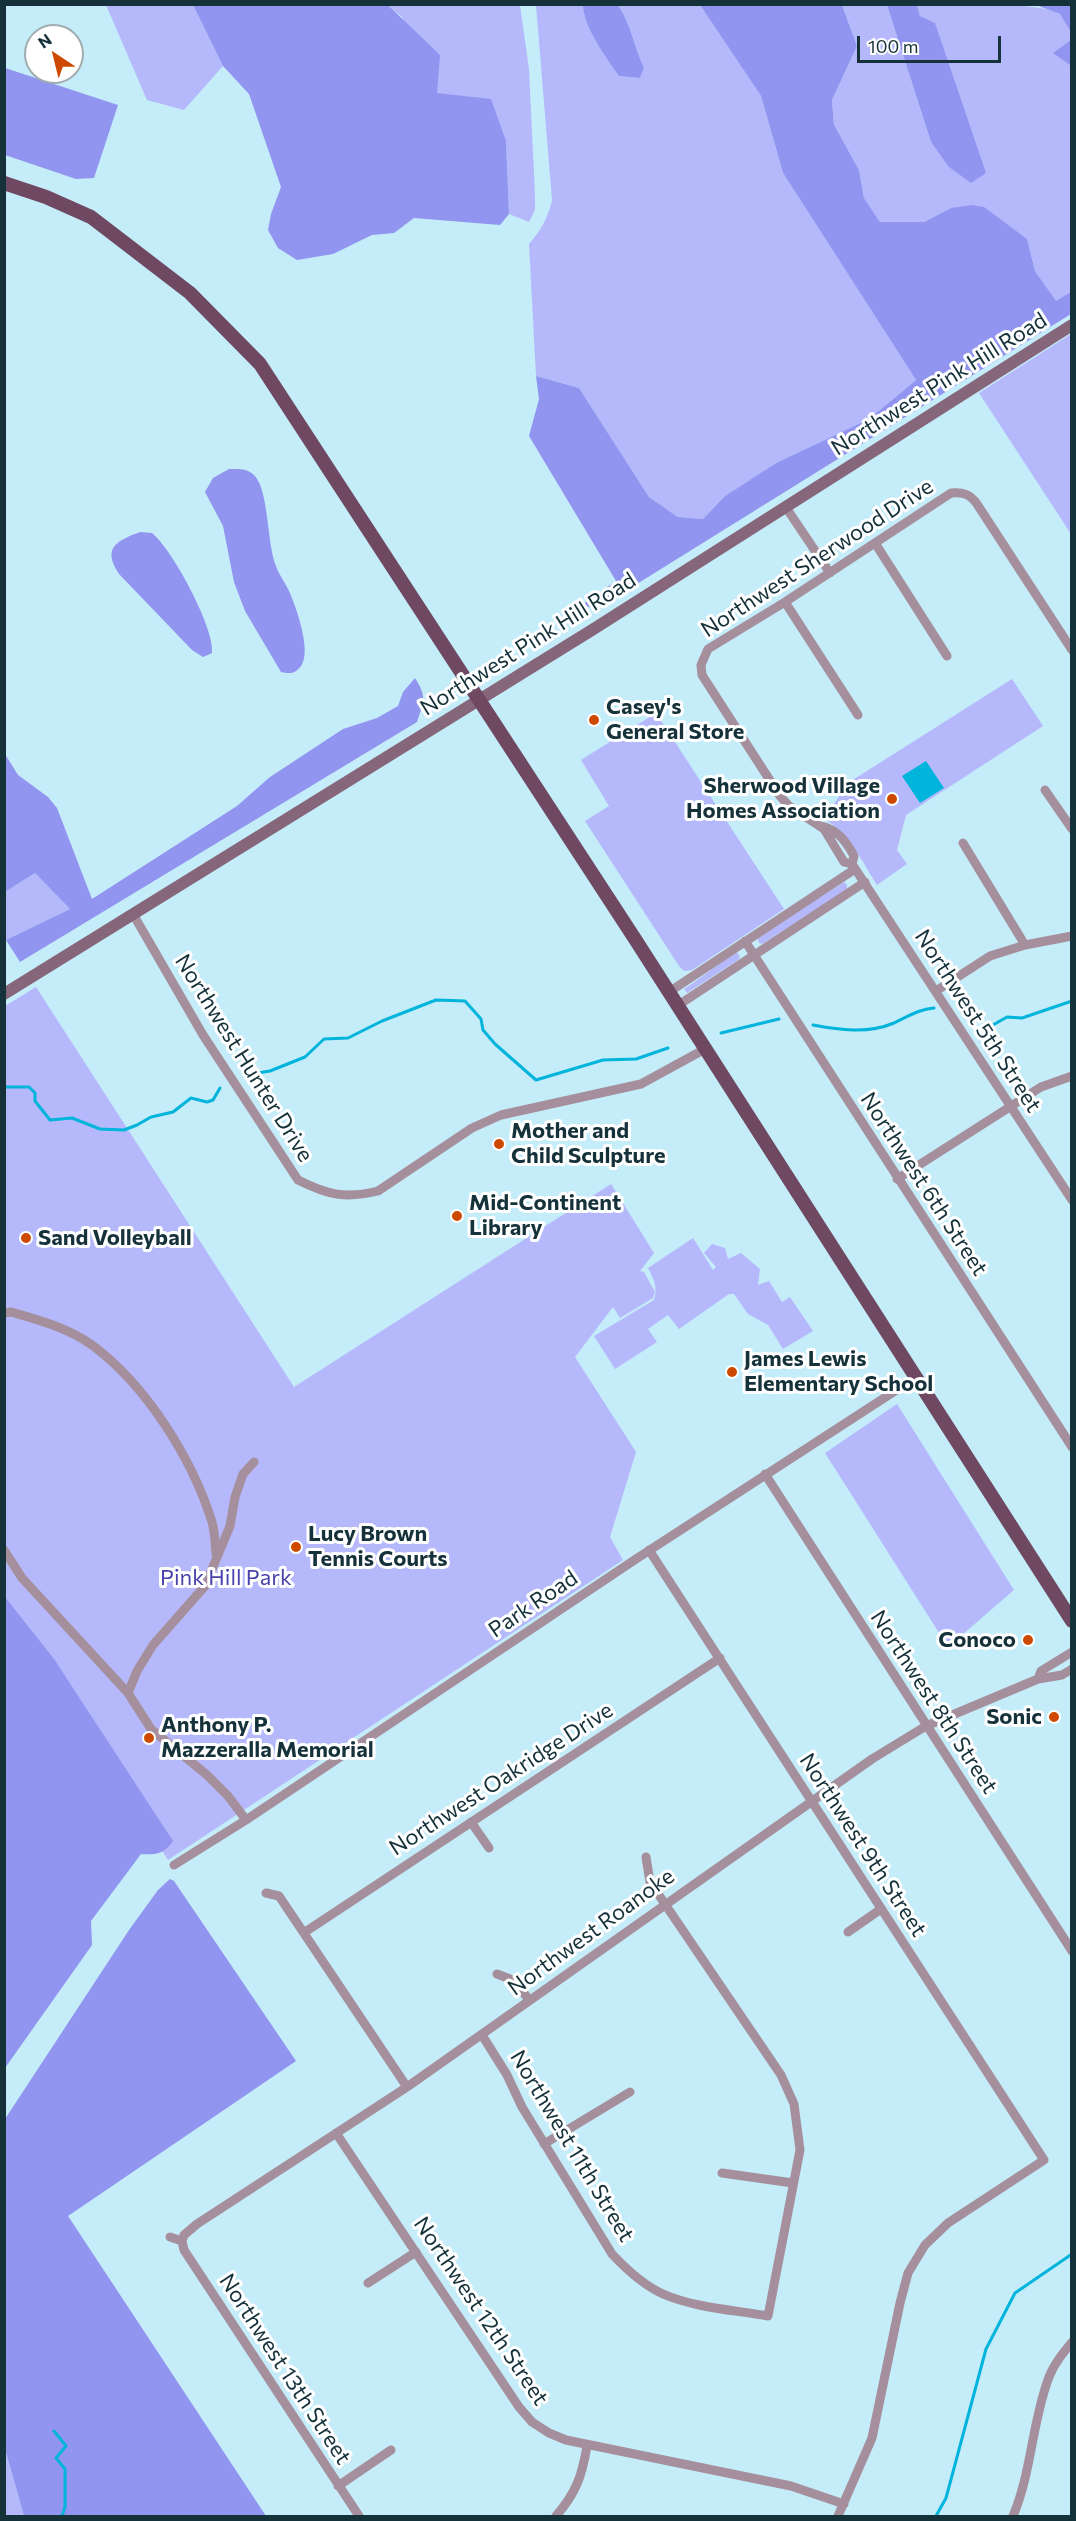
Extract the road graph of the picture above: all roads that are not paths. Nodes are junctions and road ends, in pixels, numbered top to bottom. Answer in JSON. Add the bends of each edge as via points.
{"nodes":[{"id":1,"x":4,"y":183,"type":"edge"},
{"id":2,"x":1071,"y":325,"type":"edge"},
{"id":3,"x":784,"y":506,"type":"junction"},
{"id":4,"x":875,"y":543,"type":"junction"},
{"id":5,"x":830,"y":573,"type":"junction"},
{"id":6,"x":785,"y":602,"type":"junction"},
{"id":7,"x":1071,"y":650,"type":"edge"},
{"id":8,"x":947,"y":656,"type":"dead end"},
{"id":9,"x":701,"y":665,"type":"joint"},
{"id":10,"x":479,"y":699,"type":"junction"},
{"id":11,"x":858,"y":714,"type":"dead end"},
{"id":12,"x":1045,"y":790,"type":"dead end"},
{"id":13,"x":1071,"y":830,"type":"edge"},
{"id":14,"x":963,"y":843,"type":"dead end"},
{"id":15,"x":854,"y":866,"type":"junction"},
{"id":16,"x":865,"y":882,"type":"junction"},
{"id":17,"x":133,"y":914,"type":"junction"},
{"id":18,"x":1071,"y":936,"type":"edge"},
{"id":19,"x":745,"y":941,"type":"junction"},
{"id":20,"x":1025,"y":945,"type":"junction"},
{"id":21,"x":753,"y":955,"type":"junction"},
{"id":22,"x":936,"y":991,"type":"junction"},
{"id":23,"x":669,"y":992,"type":"junction"},
{"id":24,"x":4,"y":994,"type":"edge"},
{"id":25,"x":677,"y":1006,"type":"junction"},
{"id":26,"x":705,"y":1049,"type":"junction"},
{"id":27,"x":1071,"y":1076,"type":"edge"},
{"id":28,"x":1010,"y":1106,"type":"junction"},
{"id":29,"x":897,"y":1179,"type":"junction"},
{"id":30,"x":1071,"y":1200,"type":"edge"},
{"id":31,"x":4,"y":1313,"type":"edge"},
{"id":32,"x":915,"y":1378,"type":"junction"},
{"id":33,"x":1071,"y":1447,"type":"edge"},
{"id":34,"x":254,"y":1462,"type":"dead end"},
{"id":35,"x":765,"y":1474,"type":"junction"},
{"id":36,"x":4,"y":1550,"type":"edge"},
{"id":37,"x":649,"y":1550,"type":"junction"},
{"id":38,"x":216,"y":1554,"type":"junction"},
{"id":39,"x":1071,"y":1622,"type":"edge"},
{"id":40,"x":1071,"y":1652,"type":"edge"},
{"id":41,"x":720,"y":1658,"type":"junction"},
{"id":42,"x":1071,"y":1669,"type":"edge"},
{"id":43,"x":1038,"y":1679,"type":"junction"},
{"id":44,"x":128,"y":1693,"type":"junction"},
{"id":45,"x":926,"y":1726,"type":"junction"},
{"id":46,"x":812,"y":1801,"type":"junction"},
{"id":47,"x":246,"y":1820,"type":"junction"},
{"id":48,"x":471,"y":1822,"type":"junction"},
{"id":49,"x":489,"y":1848,"type":"dead end"},
{"id":50,"x":646,"y":1857,"type":"dead end"},
{"id":51,"x":174,"y":1864,"type":"dead end"},
{"id":52,"x":266,"y":1893,"type":"dead end"},
{"id":53,"x":664,"y":1904,"type":"junction"},
{"id":54,"x":881,"y":1910,"type":"junction"},
{"id":55,"x":305,"y":1932,"type":"junction"},
{"id":56,"x":848,"y":1932,"type":"dead end"},
{"id":57,"x":1071,"y":1951,"type":"edge"},
{"id":58,"x":497,"y":1974,"type":"dead end"},
{"id":59,"x":529,"y":2000,"type":"junction"},
{"id":60,"x":482,"y":2035,"type":"junction"},
{"id":61,"x":407,"y":2087,"type":"junction"},
{"id":62,"x":630,"y":2092,"type":"dead end"},
{"id":63,"x":336,"y":2133,"type":"junction"},
{"id":64,"x":544,"y":2144,"type":"junction"},
{"id":65,"x":722,"y":2173,"type":"dead end"},
{"id":66,"x":793,"y":2183,"type":"junction"},
{"id":67,"x":170,"y":2236,"type":"dead end"},
{"id":68,"x":182,"y":2241,"type":"junction"},
{"id":69,"x":416,"y":2252,"type":"junction"},
{"id":70,"x":368,"y":2283,"type":"dead end"},
{"id":71,"x":1071,"y":2342,"type":"edge"},
{"id":72,"x":587,"y":2446,"type":"junction"},
{"id":73,"x":390,"y":2450,"type":"dead end"},
{"id":74,"x":338,"y":2486,"type":"junction"},
{"id":75,"x":844,"y":2504,"type":"junction"},
{"id":76,"x":358,"y":2517,"type":"edge"},
{"id":77,"x":556,"y":2517,"type":"edge"},
{"id":78,"x":838,"y":2517,"type":"edge"},
{"id":79,"x":1013,"y":2517,"type":"edge"}],
"edges":[{"from":1,"to":10,"type":"main road","via":[[90,217],[190,293],[260,364]]},
{"from":2,"to":3,"type":"main road","name":"Northwest Pink Hill Road"},
{"from":3,"to":5,"type":"street"},
{"from":3,"to":10,"type":"main road","name":"Northwest Pink Hill Road"},
{"from":4,"to":5,"type":"street","name":"Northwest Sherwood Drive"},
{"from":4,"to":7,"type":"street","name":"Northwest Sherwood Drive","via":[[951,493],[962,492],[972,497]]},
{"from":4,"to":8,"type":"street"},
{"from":5,"to":6,"type":"street","name":"Northwest Sherwood Drive"},
{"from":6,"to":9,"type":"street","name":"Northwest Sherwood Drive","via":[[708,649]]},
{"from":6,"to":11,"type":"street"},
{"from":9,"to":15,"type":"street","name":"Northwest 5th Street","via":[[702,675],[780,796],[789,806],[843,838],[854,856]]},
{"from":10,"to":17,"type":"main road","name":"Northwest Pink Hill Road"},
{"from":10,"to":23,"type":"main road"},
{"from":12,"to":13,"type":"street"},
{"from":14,"to":20,"type":"street"},
{"from":15,"to":16,"type":"street","name":"Northwest 5th Street"},
{"from":15,"to":19,"type":"street"},
{"from":16,"to":21,"type":"street"},
{"from":16,"to":22,"type":"street","name":"Northwest 5th Street"},
{"from":17,"to":24,"type":"main road","name":"Northwest Pink Hill Road"},
{"from":17,"to":26,"type":"street","name":"Northwest Hunter Drive","via":[[203,1035],[298,1180],[339,1196],[378,1191],[472,1128],[501,1115],[641,1084]]},
{"from":18,"to":20,"type":"street"},
{"from":19,"to":21,"type":"street","name":"Northwest 6th Street"},
{"from":19,"to":23,"type":"street"},
{"from":20,"to":22,"type":"street","via":[[990,956]]},
{"from":21,"to":25,"type":"street"},
{"from":21,"to":29,"type":"street","name":"Northwest 6th Street"},
{"from":22,"to":28,"type":"street","name":"Northwest 5th Street"},
{"from":23,"to":25,"type":"main road"},
{"from":25,"to":26,"type":"main road"},
{"from":26,"to":32,"type":"main road"},
{"from":27,"to":28,"type":"street","via":[[1041,1087]]},
{"from":28,"to":29,"type":"street"},
{"from":28,"to":30,"type":"street","name":"Northwest 5th Street"},
{"from":29,"to":33,"type":"street","name":"Northwest 6th Street"},
{"from":31,"to":38,"type":"street","via":[[53,1325],[91,1344],[126,1373],[159,1417],[190,1470],[213,1524]]},
{"from":32,"to":35,"type":"street","name":"Park Road"},
{"from":32,"to":39,"type":"main road"},
{"from":34,"to":38,"type":"street","via":[[243,1474],[230,1526]]},
{"from":35,"to":37,"type":"street","name":"Park Road"},
{"from":35,"to":45,"type":"street","name":"Northwest 8th Street"},
{"from":36,"to":44,"type":"street","via":[[22,1578]]},
{"from":37,"to":41,"type":"street","name":"Northwest 9th Street"},
{"from":37,"to":47,"type":"street","name":"Park Road"},
{"from":38,"to":44,"type":"street","via":[[205,1586],[153,1645]]},
{"from":40,"to":43,"type":"street","name":"Northwest Roanoke","via":[[1041,1671]]},
{"from":41,"to":46,"type":"street","name":"Northwest 9th Street"},
{"from":41,"to":48,"type":"street","name":"Northwest Oakridge Drive"},
{"from":42,"to":43,"type":"street","name":"Northwest Roanoke"},
{"from":43,"to":45,"type":"street","name":"Northwest Roanoke"},
{"from":44,"to":47,"type":"street","via":[[151,1729],[207,1775]]},
{"from":45,"to":46,"type":"street","name":"Northwest Roanoke"},
{"from":45,"to":57,"type":"street","name":"Northwest 8th Street"},
{"from":46,"to":53,"type":"street","name":"Northwest Roanoke"},
{"from":46,"to":54,"type":"street","name":"Northwest 9th Street"},
{"from":47,"to":51,"type":"street","name":"Park Road"},
{"from":48,"to":49,"type":"street"},
{"from":48,"to":55,"type":"street","name":"Northwest Oakridge Drive"},
{"from":50,"to":53,"type":"street","via":[[650,1882]]},
{"from":52,"to":55,"type":"street","via":[[279,1896]]},
{"from":53,"to":59,"type":"street","name":"Northwest Roanoke"},
{"from":53,"to":66,"type":"street","via":[[789,2089],[795,2104],[800,2150]]},
{"from":54,"to":56,"type":"street"},
{"from":54,"to":75,"type":"street","name":"Northwest 9th Street","via":[[1044,2160],[948,2223],[925,2245],[908,2273],[872,2438]]},
{"from":55,"to":61,"type":"street"},
{"from":58,"to":59,"type":"street","via":[[515,1981]]},
{"from":59,"to":60,"type":"street","name":"Northwest Roanoke"},
{"from":60,"to":61,"type":"street","name":"Northwest Roanoke"},
{"from":60,"to":64,"type":"street","name":"Northwest 11th Street"},
{"from":61,"to":63,"type":"street","name":"Northwest Roanoke"},
{"from":62,"to":64,"type":"street"},
{"from":63,"to":68,"type":"street","name":"Northwest Roanoke","via":[[197,2224]]},
{"from":63,"to":69,"type":"street","name":"Northwest 12th Street"},
{"from":64,"to":66,"type":"street","name":"Northwest 11th Street","via":[[612,2254],[638,2278],[663,2294],[682,2300],[768,2316]]},
{"from":65,"to":66,"type":"street"},
{"from":67,"to":68,"type":"street"},
{"from":68,"to":74,"type":"street","name":"Northwest 13th Street","via":[[184,2250]]},
{"from":69,"to":70,"type":"street"},
{"from":69,"to":72,"type":"street","name":"Northwest 12th Street","via":[[519,2408],[549,2433]]},
{"from":71,"to":79,"type":"street","via":[[1047,2384],[1027,2477]]},
{"from":72,"to":75,"type":"street","name":"Northwest 12th Street","via":[[791,2486]]},
{"from":72,"to":77,"type":"street","via":[[572,2499]]},
{"from":73,"to":74,"type":"street"},
{"from":74,"to":76,"type":"street","name":"Northwest 13th Street"},
{"from":75,"to":78,"type":"street"}]}
